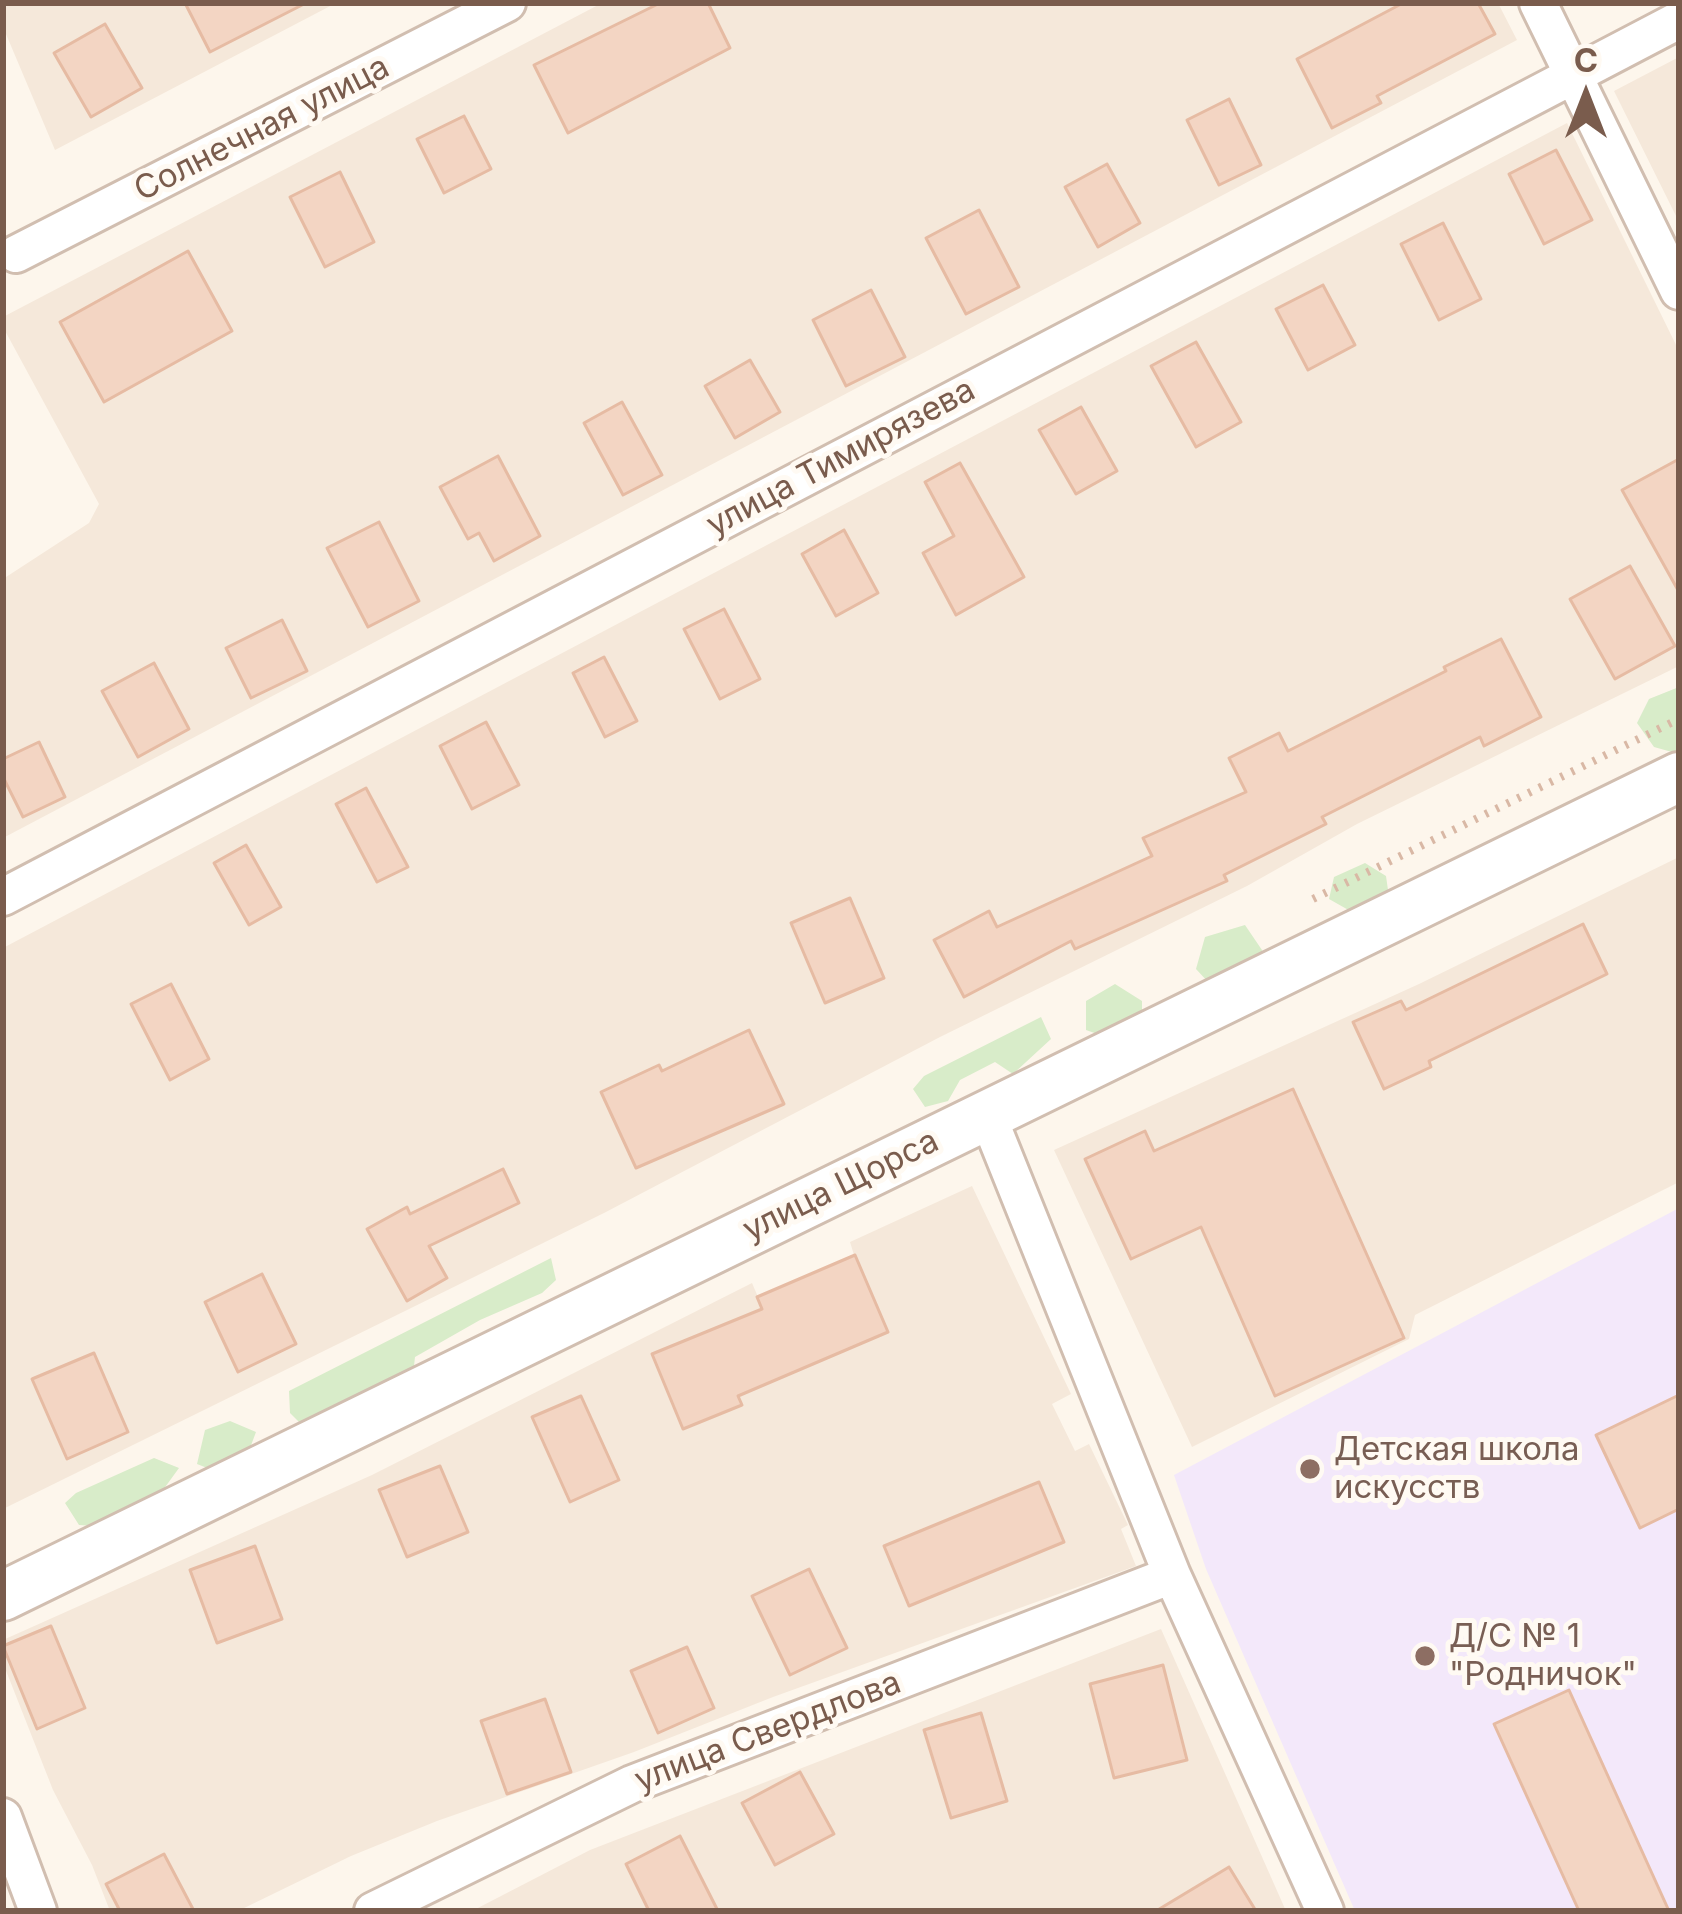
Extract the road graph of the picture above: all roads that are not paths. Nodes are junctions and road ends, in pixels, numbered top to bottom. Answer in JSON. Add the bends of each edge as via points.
{"nodes":[{"id":1,"x":507,"y":3,"type":"edge"},
{"id":2,"x":1538,"y":3,"type":"edge"},
{"id":3,"x":1679,"y":20,"type":"edge"},
{"id":4,"x":1575,"y":74,"type":"junction"},
{"id":5,"x":16,"y":254,"type":"dead end"},
{"id":6,"x":1679,"y":291,"type":"edge"},
{"id":7,"x":1679,"y":778,"type":"edge"},
{"id":8,"x":3,"y":897,"type":"edge"},
{"id":9,"x":987,"y":1114,"type":"junction"},
{"id":10,"x":1172,"y":1575,"type":"junction"},
{"id":11,"x":3,"y":1596,"type":"edge"},
{"id":12,"x":3,"y":1816,"type":"edge"},
{"id":13,"x":38,"y":1911,"type":"edge"},
{"id":14,"x":373,"y":1911,"type":"edge"},
{"id":15,"x":1325,"y":1911,"type":"edge"}],
"edges":[{"from":1,"to":5,"type":"street","name":"Солнечная улица"},
{"from":2,"to":4,"type":"street"},
{"from":3,"to":4,"type":"street","name":"улица Тимирязева"},
{"from":4,"to":6,"type":"street"},
{"from":4,"to":8,"type":"street","name":"улица Тимирязева"},
{"from":7,"to":9,"type":"street","name":"улица Щорса"},
{"from":9,"to":10,"type":"street"},
{"from":9,"to":11,"type":"street","name":"улица Щорса"},
{"from":10,"to":14,"type":"street","name":"улица Свердлова","via":[[632,1784]]},
{"from":10,"to":15,"type":"street"},
{"from":12,"to":13,"type":"street"}]}
